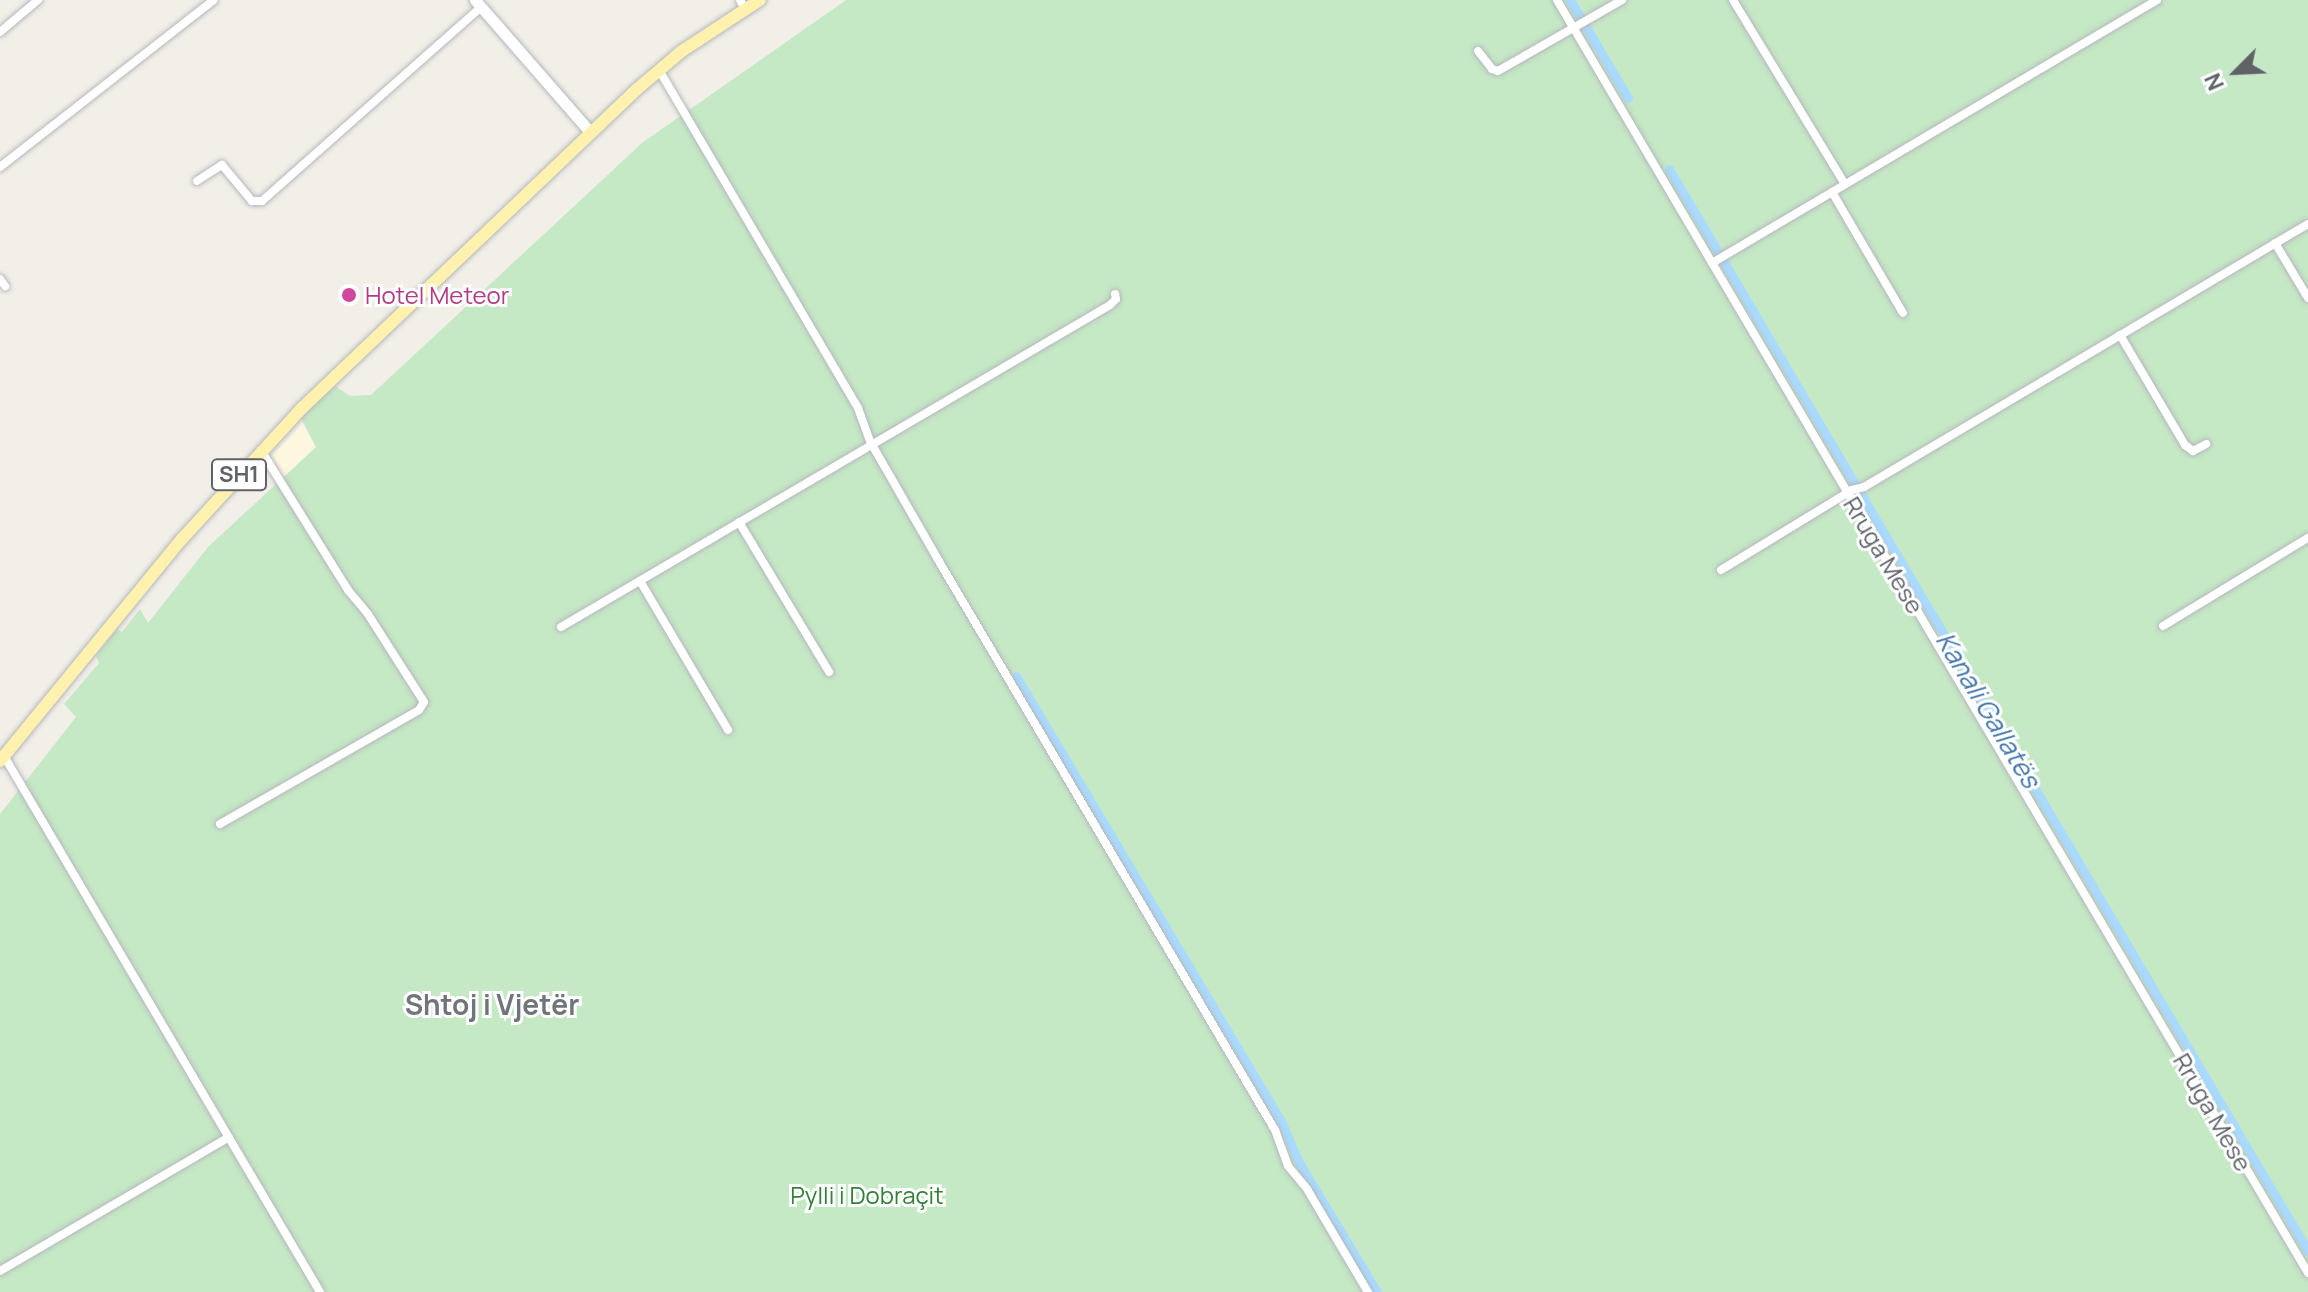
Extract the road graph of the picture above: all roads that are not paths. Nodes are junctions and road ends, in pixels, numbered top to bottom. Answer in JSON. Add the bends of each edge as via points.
{"nodes":[{"id":1,"x":38,"y":0,"type":"edge"},
{"id":2,"x":214,"y":0,"type":"edge"},
{"id":3,"x":760,"y":0,"type":"edge"},
{"id":4,"x":1557,"y":0,"type":"edge"},
{"id":5,"x":1622,"y":0,"type":"edge"},
{"id":6,"x":1733,"y":0,"type":"edge"},
{"id":7,"x":2157,"y":0,"type":"edge"},
{"id":8,"x":744,"y":1,"type":"edge"},
{"id":9,"x":478,"y":3,"type":"edge"},
{"id":10,"x":1576,"y":27,"type":"junction"},
{"id":11,"x":0,"y":32,"type":"edge"},
{"id":12,"x":1478,"y":51,"type":"dead end"},
{"id":13,"x":659,"y":70,"type":"junction"},
{"id":14,"x":589,"y":130,"type":"junction"},
{"id":15,"x":0,"y":167,"type":"edge"},
{"id":16,"x":197,"y":181,"type":"dead end"},
{"id":17,"x":1845,"y":184,"type":"junction"},
{"id":18,"x":1832,"y":192,"type":"junction"},
{"id":19,"x":2308,"y":224,"type":"edge"},
{"id":20,"x":2275,"y":243,"type":"junction"},
{"id":21,"x":1714,"y":261,"type":"junction"},
{"id":22,"x":1115,"y":294,"type":"dead end"},
{"id":23,"x":2308,"y":298,"type":"edge"},
{"id":24,"x":1903,"y":313,"type":"dead end"},
{"id":25,"x":2120,"y":335,"type":"junction"},
{"id":26,"x":871,"y":443,"type":"junction"},
{"id":27,"x":2206,"y":444,"type":"dead end"},
{"id":28,"x":261,"y":450,"type":"junction"},
{"id":29,"x":1849,"y":492,"type":"junction"},
{"id":30,"x":739,"y":522,"type":"junction"},
{"id":31,"x":2308,"y":538,"type":"edge"},
{"id":32,"x":1721,"y":570,"type":"dead end"},
{"id":33,"x":640,"y":581,"type":"junction"},
{"id":34,"x":2163,"y":626,"type":"dead end"},
{"id":35,"x":561,"y":627,"type":"dead end"},
{"id":36,"x":829,"y":672,"type":"dead end"},
{"id":37,"x":728,"y":730,"type":"dead end"},
{"id":38,"x":2,"y":758,"type":"edge"},
{"id":39,"x":220,"y":824,"type":"dead end"},
{"id":40,"x":229,"y":1137,"type":"junction"},
{"id":41,"x":0,"y":1271,"type":"edge"},
{"id":42,"x":2308,"y":1273,"type":"edge"},
{"id":43,"x":320,"y":1292,"type":"edge"},
{"id":44,"x":1368,"y":1292,"type":"edge"}],
"edges":[{"from":1,"to":11,"type":"street"},
{"from":2,"to":15,"type":"street"},
{"from":3,"to":13,"type":"main road","number":"SH1"},
{"from":4,"to":10,"type":"street","name":"Rruga Mese"},
{"from":5,"to":10,"type":"street"},
{"from":6,"to":17,"type":"street"},
{"from":7,"to":17,"type":"street"},
{"from":8,"to":14,"type":"main road","number":"SH1","via":[[679,46]]},
{"from":9,"to":14,"type":"street"},
{"from":9,"to":16,"type":"street","via":[[262,201],[252,201],[222,165]]},
{"from":10,"to":12,"type":"street","via":[[1498,71]]},
{"from":10,"to":21,"type":"street","name":"Rruga Mese"},
{"from":13,"to":14,"type":"main road","number":"SH1"},
{"from":13,"to":26,"type":"street","via":[[858,408]]},
{"from":14,"to":28,"type":"main road","number":"SH1"},
{"from":17,"to":18,"type":"street"},
{"from":18,"to":21,"type":"street"},
{"from":18,"to":24,"type":"street"},
{"from":19,"to":20,"type":"street"},
{"from":20,"to":23,"type":"street"},
{"from":20,"to":25,"type":"street"},
{"from":21,"to":29,"type":"street","name":"Rruga Mese"},
{"from":22,"to":26,"type":"street","via":[[1110,305]]},
{"from":25,"to":27,"type":"street","via":[[2185,445],[2193,451]]},
{"from":25,"to":29,"type":"street"},
{"from":26,"to":30,"type":"street"},
{"from":26,"to":44,"type":"street","via":[[1275,1130],[1288,1166]]},
{"from":28,"to":38,"type":"main road","number":"SH1"},
{"from":28,"to":39,"type":"street","via":[[424,702],[419,710]]},
{"from":29,"to":32,"type":"street"},
{"from":29,"to":42,"type":"street","name":"Rruga Mese"},
{"from":30,"to":33,"type":"street"},
{"from":30,"to":36,"type":"street"},
{"from":31,"to":34,"type":"street"},
{"from":33,"to":35,"type":"street"},
{"from":33,"to":37,"type":"street"},
{"from":38,"to":40,"type":"street"},
{"from":40,"to":41,"type":"street"},
{"from":40,"to":43,"type":"street"}]}
